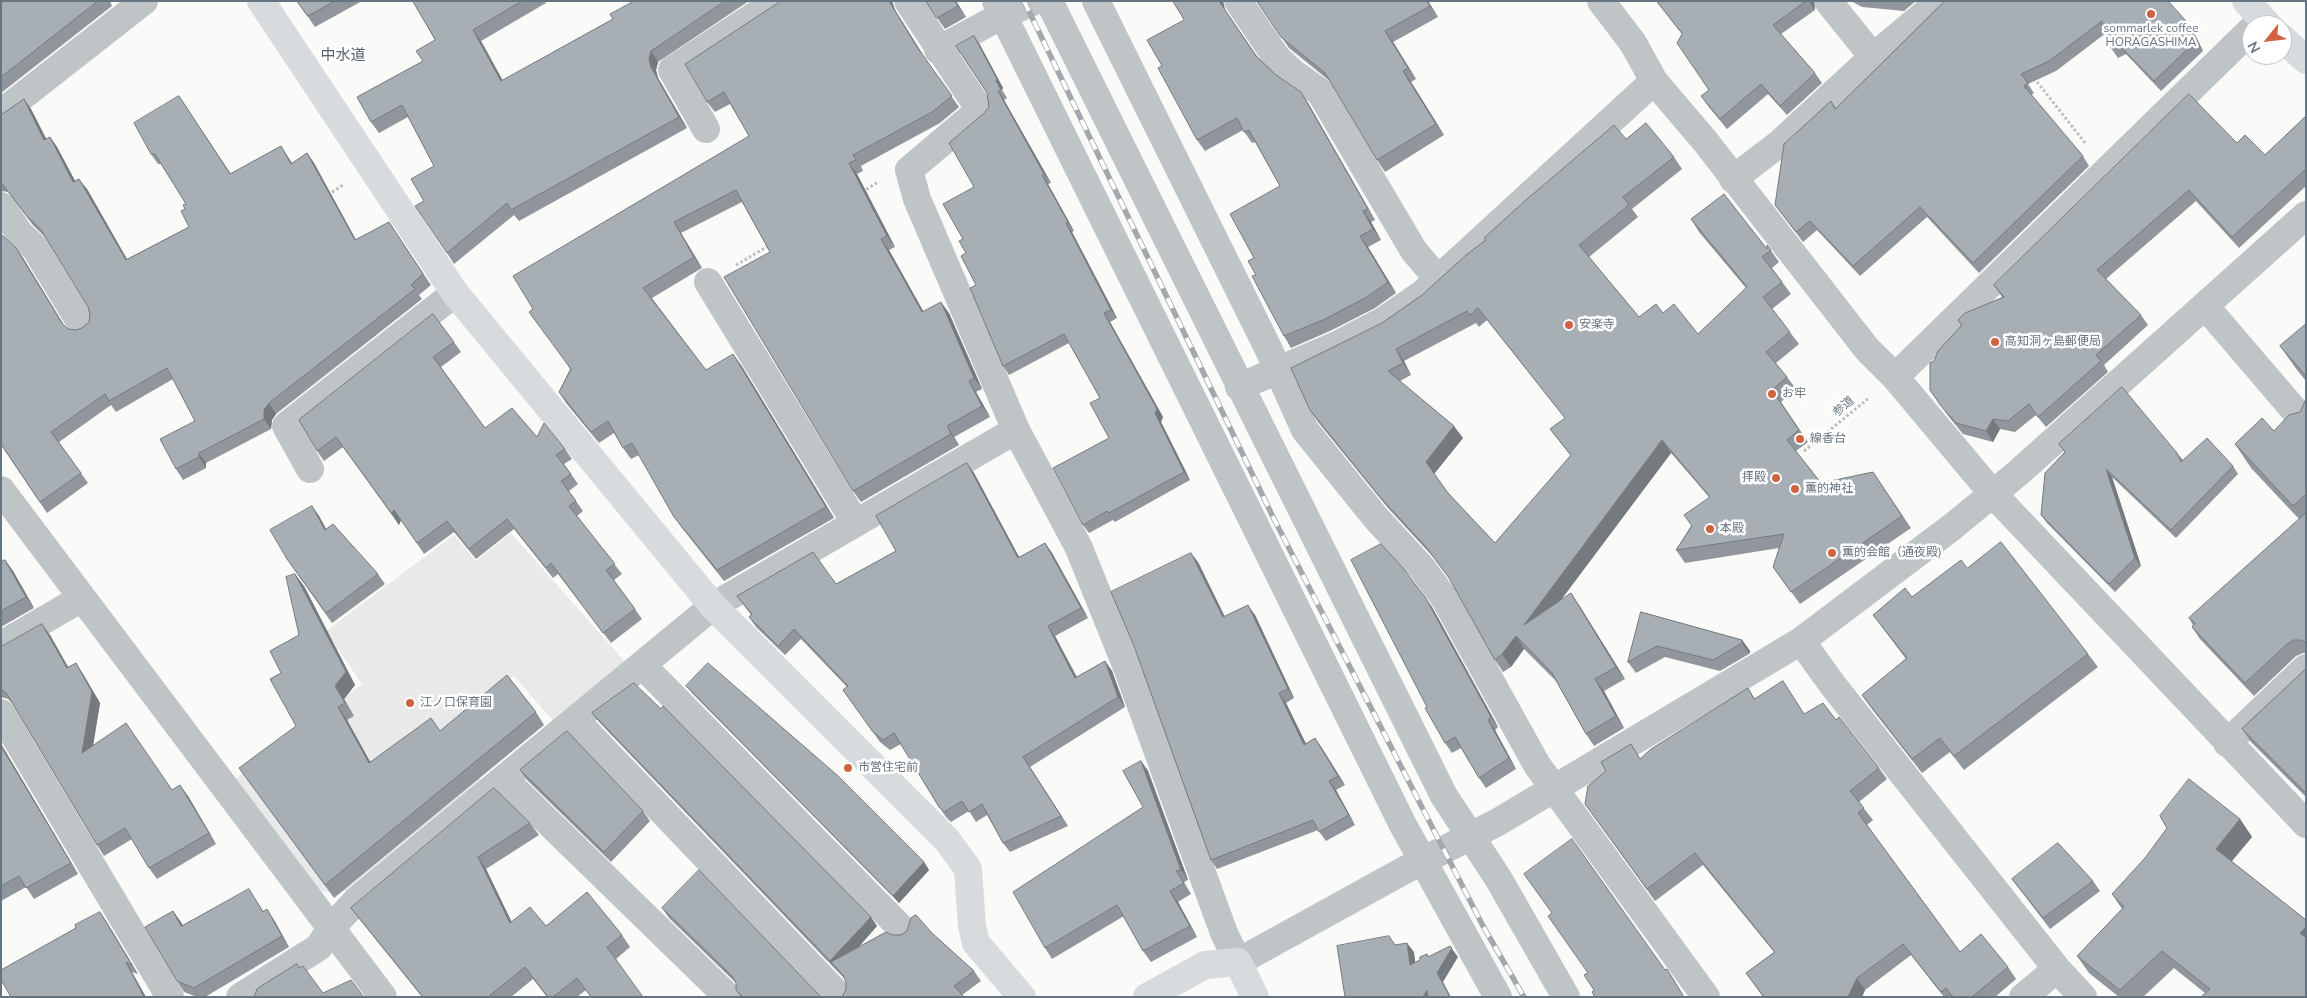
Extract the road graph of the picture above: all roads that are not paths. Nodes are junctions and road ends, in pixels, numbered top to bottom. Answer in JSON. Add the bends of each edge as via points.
{"nodes":[{"id":1,"x":144,"y":1,"type":"edge"},
{"id":2,"x":262,"y":1,"type":"edge"},
{"id":3,"x":776,"y":1,"type":"edge"},
{"id":4,"x":908,"y":1,"type":"edge"},
{"id":5,"x":1035,"y":1,"type":"edge"},
{"id":6,"x":1049,"y":1,"type":"edge"},
{"id":7,"x":1096,"y":1,"type":"edge"},
{"id":8,"x":1238,"y":1,"type":"edge"},
{"id":9,"x":1601,"y":1,"type":"edge"},
{"id":10,"x":1828,"y":1,"type":"edge"},
{"id":11,"x":1940,"y":1,"type":"edge"},
{"id":12,"x":999,"y":8,"type":"edge"},
{"id":13,"x":2242,"y":35,"type":"edge"},
{"id":14,"x":2292,"y":47,"type":"edge"},
{"id":15,"x":938,"y":50,"type":"junction"},
{"id":16,"x":1873,"y":57,"type":"junction"},
{"id":17,"x":2306,"y":60,"type":"edge"},
{"id":18,"x":1654,"y":82,"type":"junction"},
{"id":19,"x":1,"y":113,"type":"edge"},
{"id":20,"x":706,"y":129,"type":"dead end"},
{"id":21,"x":1733,"y":179,"type":"junction"},
{"id":22,"x":1,"y":206,"type":"edge"},
{"id":23,"x":2306,"y":215,"type":"edge"},
{"id":24,"x":1438,"y":279,"type":"junction"},
{"id":25,"x":708,"y":282,"type":"road end"},
{"id":26,"x":455,"y":293,"type":"junction"},
{"id":27,"x":2206,"y":307,"type":"junction"},
{"id":28,"x":82,"y":325,"type":"edge"},
{"id":29,"x":1277,"y":369,"type":"junction"},
{"id":30,"x":1895,"y":377,"type":"junction"},
{"id":31,"x":1239,"y":387,"type":"junction"},
{"id":32,"x":2306,"y":424,"type":"edge"},
{"id":33,"x":1016,"y":430,"type":"junction"},
{"id":34,"x":310,"y":469,"type":"dead end"},
{"id":35,"x":1,"y":490,"type":"edge"},
{"id":36,"x":1993,"y":494,"type":"junction"},
{"id":37,"x":855,"y":522,"type":"junction"},
{"id":38,"x":82,"y":598,"type":"junction"},
{"id":39,"x":713,"y":606,"type":"junction"},
{"id":40,"x":1802,"y":641,"type":"junction"},
{"id":41,"x":1,"y":645,"type":"edge"},
{"id":42,"x":642,"y":665,"type":"junction"},
{"id":43,"x":2306,"y":668,"type":"edge"},
{"id":44,"x":1,"y":713,"type":"edge"},
{"id":45,"x":576,"y":721,"type":"junction"},
{"id":46,"x":2227,"y":743,"type":"junction"},
{"id":47,"x":505,"y":780,"type":"junction"},
{"id":48,"x":1554,"y":788,"type":"junction"},
{"id":49,"x":2306,"y":824,"type":"edge"},
{"id":50,"x":1470,"y":837,"type":"junction"},
{"id":51,"x":1422,"y":862,"type":"junction"},
{"id":52,"x":331,"y":928,"type":"junction"},
{"id":53,"x":903,"y":930,"type":"dead end"},
{"id":54,"x":1238,"y":962,"type":"junction"},
{"id":55,"x":2057,"y":969,"type":"junction"},
{"id":56,"x":838,"y":995,"type":"dead end"},
{"id":57,"x":170,"y":997,"type":"edge"},
{"id":58,"x":240,"y":997,"type":"edge"},
{"id":59,"x":383,"y":997,"type":"edge"},
{"id":60,"x":728,"y":997,"type":"edge"},
{"id":61,"x":1022,"y":997,"type":"edge"},
{"id":62,"x":1147,"y":997,"type":"edge"},
{"id":63,"x":1255,"y":997,"type":"edge"},
{"id":64,"x":1498,"y":997,"type":"edge"},
{"id":65,"x":1566,"y":997,"type":"edge"},
{"id":66,"x":1706,"y":997,"type":"edge"},
{"id":67,"x":2023,"y":997,"type":"edge"},
{"id":68,"x":2083,"y":997,"type":"edge"}],
"edges":[{"from":1,"to":19,"type":"street"},
{"from":2,"to":26,"type":"street"},
{"from":3,"to":20,"type":"street","via":[[672,70]]},
{"from":4,"to":15,"type":"street"},
{"from":5,"to":12,"type":"street"},
{"from":6,"to":31,"type":"street"},
{"from":7,"to":29,"type":"street"},
{"from":8,"to":24,"type":"street","via":[[1276,58],[1320,92],[1414,251]]},
{"from":9,"to":18,"type":"street","via":[[1633,43]]},
{"from":10,"to":16,"type":"street"},
{"from":11,"to":16,"type":"street"},
{"from":12,"to":15,"type":"street"},
{"from":12,"to":51,"type":"street"},
{"from":13,"to":30,"type":"street"},
{"from":14,"to":17,"type":"street"},
{"from":15,"to":33,"type":"street","via":[[980,110],[908,170],[916,199]]},
{"from":16,"to":21,"type":"street","via":[[1780,143]]},
{"from":18,"to":21,"type":"street"},
{"from":18,"to":24,"type":"street"},
{"from":21,"to":30,"type":"street","via":[[1867,349]]},
{"from":22,"to":28,"type":"street","via":[[20,234],[35,248]]},
{"from":23,"to":27,"type":"street"},
{"from":24,"to":29,"type":"street","via":[[1383,321]]},
{"from":25,"to":37,"type":"street"},
{"from":26,"to":34,"type":"street","via":[[286,426]]},
{"from":26,"to":39,"type":"street"},
{"from":27,"to":32,"type":"street"},
{"from":27,"to":36,"type":"street"},
{"from":29,"to":31,"type":"street"},
{"from":29,"to":48,"type":"street","via":[[1305,430],[1445,598],[1537,765]]},
{"from":30,"to":36,"type":"street"},
{"from":31,"to":50,"type":"street","via":[[1444,796]]},
{"from":33,"to":37,"type":"street"},
{"from":33,"to":54,"type":"street","via":[[1079,548],[1132,679],[1224,933]]},
{"from":35,"to":38,"type":"street"},
{"from":36,"to":40,"type":"street"},
{"from":36,"to":46,"type":"street"},
{"from":37,"to":39,"type":"street"},
{"from":38,"to":41,"type":"street"},
{"from":38,"to":52,"type":"street"},
{"from":39,"to":42,"type":"street"},
{"from":39,"to":61,"type":"street","via":[[962,858],[968,869],[976,943]]},
{"from":40,"to":48,"type":"street"},
{"from":40,"to":55,"type":"street","via":[[1838,692]]},
{"from":42,"to":45,"type":"street"},
{"from":42,"to":53,"type":"street"},
{"from":43,"to":46,"type":"street"},
{"from":44,"to":57,"type":"street"},
{"from":45,"to":47,"type":"street"},
{"from":45,"to":56,"type":"street"},
{"from":46,"to":49,"type":"street"},
{"from":47,"to":52,"type":"street","via":[[357,900]]},
{"from":47,"to":60,"type":"street"},
{"from":48,"to":50,"type":"street"},
{"from":48,"to":66,"type":"street"},
{"from":50,"to":51,"type":"street"},
{"from":50,"to":65,"type":"street","via":[[1498,878]]},
{"from":51,"to":54,"type":"street"},
{"from":51,"to":64,"type":"street"},
{"from":52,"to":58,"type":"street","via":[[319,947]]},
{"from":52,"to":59,"type":"street"},
{"from":54,"to":62,"type":"street","via":[[1205,965]]},
{"from":54,"to":63,"type":"street"},
{"from":55,"to":67,"type":"street"},
{"from":55,"to":68,"type":"street"}]}
